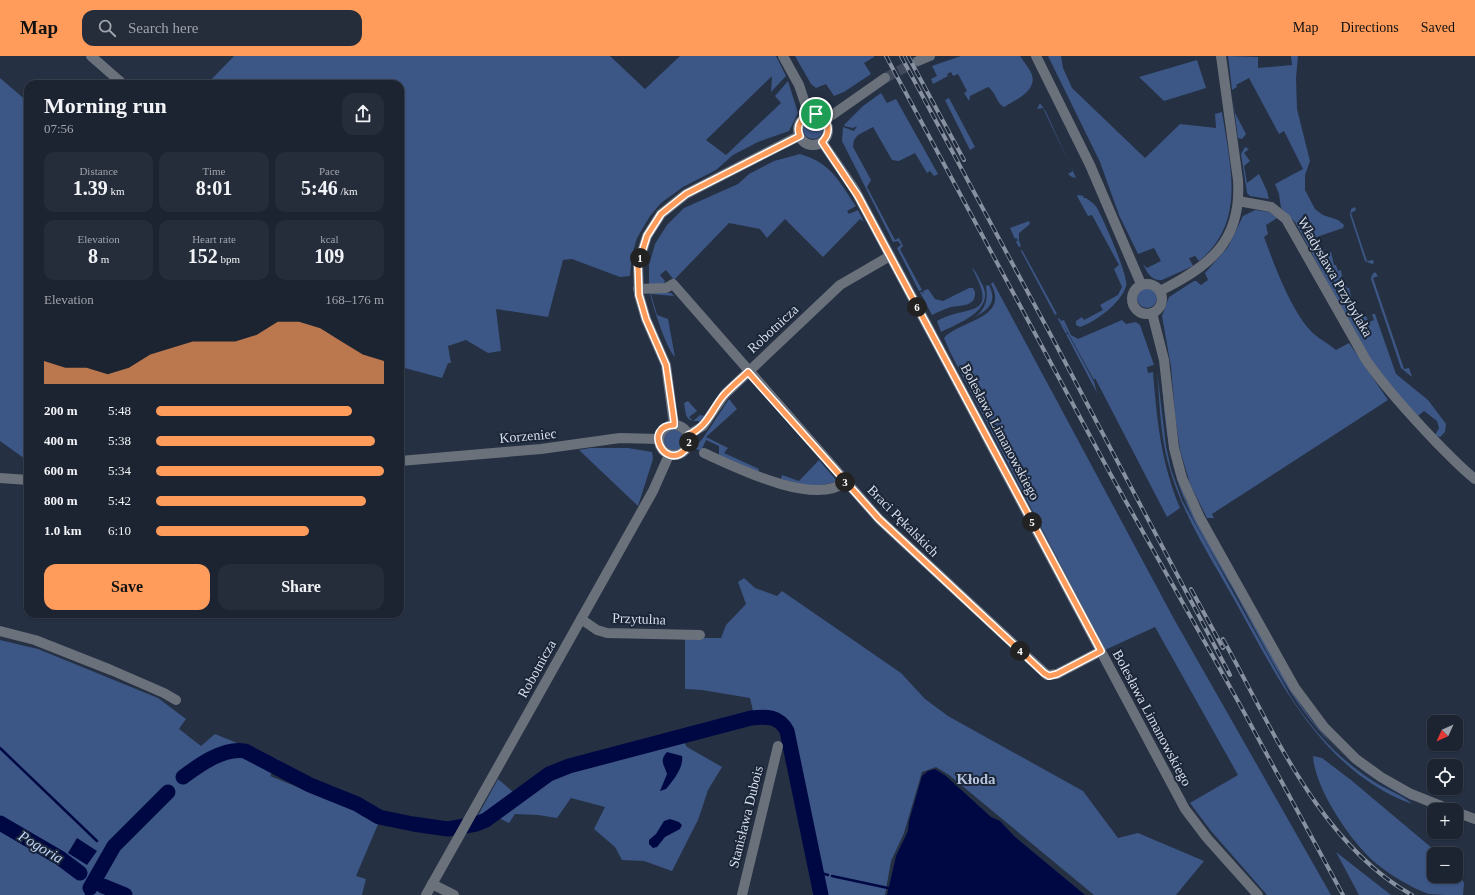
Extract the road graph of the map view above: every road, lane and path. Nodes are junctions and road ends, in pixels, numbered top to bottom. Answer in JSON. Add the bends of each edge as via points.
{"nodes":[{"id":1,"x":91,"y":56,"type":"edge"},
{"id":2,"x":783,"y":56,"type":"edge"},
{"id":3,"x":930,"y":56,"type":"edge"},
{"id":4,"x":1036,"y":56,"type":"edge"},
{"id":5,"x":1221,"y":56,"type":"edge"},
{"id":6,"x":918,"y":61,"type":"tunnel mouth"},
{"id":7,"x":885,"y":78,"type":"tunnel mouth"},
{"id":8,"x":118,"y":80,"type":"edge"},
{"id":9,"x":809,"y":115,"type":"junction"},
{"id":10,"x":825,"y":120,"type":"junction"},
{"id":11,"x":800,"y":136,"type":"junction"},
{"id":12,"x":822,"y":142,"type":"junction"},
{"id":13,"x":1238,"y":201,"type":"junction"},
{"id":14,"x":890,"y":256,"type":"junction"},
{"id":15,"x":1141,"y":284,"type":"junction"},
{"id":16,"x":638,"y":289,"type":"junction"},
{"id":17,"x":1160,"y":291,"type":"junction"},
{"id":18,"x":1152,"y":313,"type":"junction"},
{"id":19,"x":748,"y":372,"type":"junction"},
{"id":20,"x":674,"y":425,"type":"junction"},
{"id":21,"x":688,"y":435,"type":"junction"},
{"id":22,"x":658,"y":439,"type":"junction"},
{"id":23,"x":704,"y":453,"type":"dead end"},
{"id":24,"x":669,"y":455,"type":"junction"},
{"id":25,"x":404,"y":461,"type":"edge"},
{"id":26,"x":0,"y":478,"type":"edge"},
{"id":27,"x":1475,"y":479,"type":"edge"},
{"id":28,"x":24,"y":480,"type":"edge"},
{"id":29,"x":845,"y":482,"type":"junction"},
{"id":30,"x":581,"y":619,"type":"junction"},
{"id":31,"x":0,"y":631,"type":"edge"},
{"id":32,"x":700,"y":635,"type":"dead end"},
{"id":33,"x":1101,"y":651,"type":"junction"},
{"id":34,"x":176,"y":700,"type":"dead end"},
{"id":35,"x":778,"y":746,"type":"dead end"},
{"id":36,"x":1435,"y":803,"type":"edge"},
{"id":37,"x":1463,"y":815,"type":"edge"},
{"id":38,"x":1475,"y":819,"type":"edge"},
{"id":39,"x":432,"y":884,"type":"junction"},
{"id":40,"x":426,"y":895,"type":"edge"},
{"id":41,"x":454,"y":895,"type":"edge"},
{"id":42,"x":742,"y":895,"type":"edge"},
{"id":43,"x":1258,"y":895,"type":"edge"}],
"edges":[{"from":1,"to":8,"type":"street"},
{"from":2,"to":9,"type":"street","via":[[799,85]]},
{"from":3,"to":6,"type":"street"},
{"from":4,"to":15,"type":"street","via":[[1093,170]]},
{"from":5,"to":13,"type":"street","via":[[1238,180]]},
{"from":7,"to":10,"type":"street"},
{"from":9,"to":10,"type":"street","via":[[818,115]]},
{"from":9,"to":11,"type":"street","via":[[799,124]]},
{"from":10,"to":12,"type":"street","via":[[828,133]]},
{"from":11,"to":12,"type":"street","via":[[809,144]]},
{"from":11,"to":16,"type":"street","via":[[696,188],[668,208],[652,227],[643,246],[638,271]]},
{"from":12,"to":14,"type":"street","name":"Bolesława Limanowskiego","via":[[855,190]]},
{"from":13,"to":17,"type":"street","via":[[1232,229],[1217,253],[1193,274]]},
{"from":13,"to":27,"type":"street","name":"Władysława Przybylaka","via":[[1271,208],[1286,219],[1366,360],[1379,378],[1411,416]]},
{"from":14,"to":19,"type":"street","name":"Robotnicza","via":[[841,284]]},
{"from":14,"to":33,"type":"street","name":"Bolesława Limanowskiego"},
{"from":15,"to":17,"type":"street","via":[[1152,284]]},
{"from":15,"to":18,"type":"street","via":[[1133,292],[1133,305],[1140,312]]},
{"from":16,"to":19,"type":"street","name":"Braci Pękalskich","via":[[666,288],[673,284]]},
{"from":16,"to":20,"type":"street","via":[[645,317],[666,365]]},
{"from":17,"to":18,"type":"street","via":[[1161,305]]},
{"from":18,"to":36,"type":"street","via":[[1164,360],[1174,448],[1186,489],[1295,688],[1324,727],[1360,762],[1402,789]]},
{"from":19,"to":21,"type":"street","name":"Robotnicza","via":[[723,397],[706,423]]},
{"from":19,"to":29,"type":"street","name":"Braci Pękalskich"},
{"from":20,"to":21,"type":"street","via":[[682,427]]},
{"from":20,"to":22,"type":"street","via":[[665,428]]},
{"from":21,"to":24,"type":"street","via":[[689,442],[685,450],[679,454]]},
{"from":22,"to":24,"type":"street","via":[[661,449]]},
{"from":22,"to":25,"type":"street","name":"Korzeniec","via":[[620,438],[542,449]]},
{"from":23,"to":29,"type":"street","via":[[752,474],[807,490],[833,488]]},
{"from":24,"to":30,"type":"street","name":"Robotnicza","via":[[653,491]]},
{"from":26,"to":28,"type":"street"},
{"from":29,"to":33,"type":"street","name":"Braci Pękalskich","via":[[895,535],[1047,675],[1057,674]]},
{"from":30,"to":32,"type":"street","name":"Przytulna","via":[[597,630],[607,633]]},
{"from":30,"to":39,"type":"street","name":"Robotnicza"},
{"from":31,"to":34,"type":"street","via":[[35,640],[111,670]]},
{"from":33,"to":43,"type":"street","name":"Bolesława Limanowskiego","via":[[1190,817]]},
{"from":35,"to":42,"type":"street","name":"Stanisława Dubois"},
{"from":37,"to":38,"type":"street"},
{"from":39,"to":40,"type":"street","name":"Robotnicza"},
{"from":39,"to":41,"type":"street"}]}
